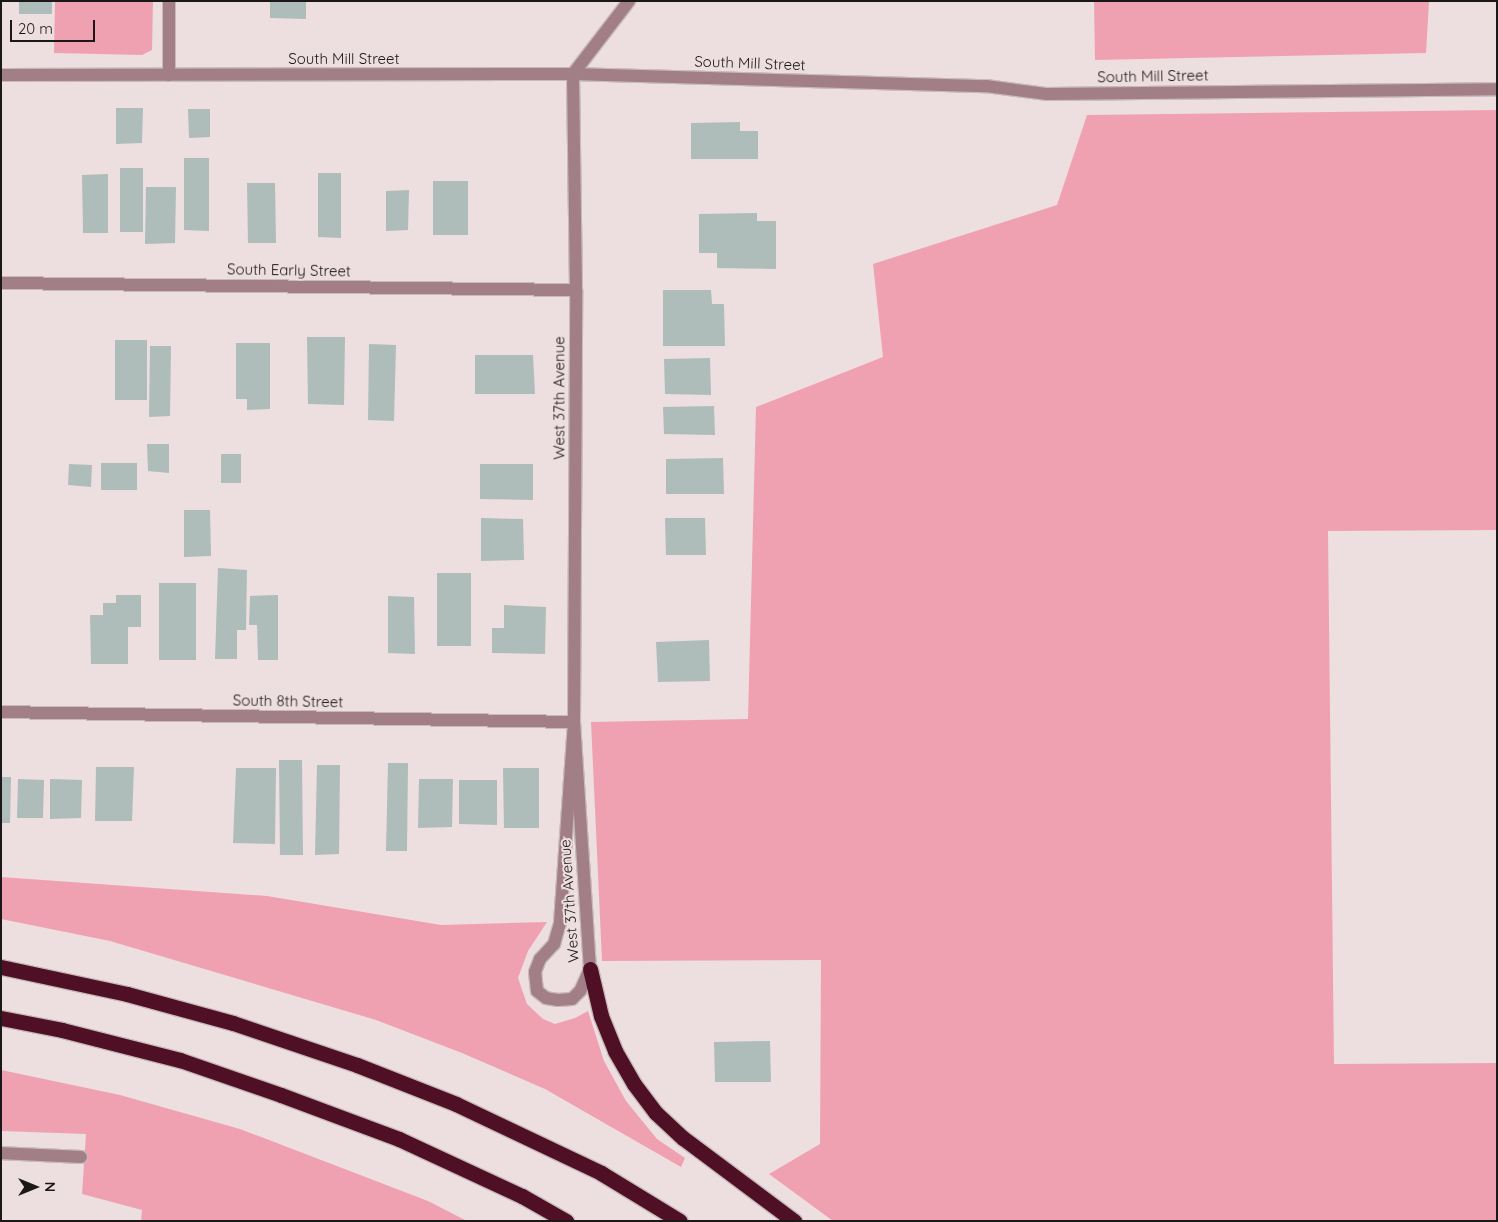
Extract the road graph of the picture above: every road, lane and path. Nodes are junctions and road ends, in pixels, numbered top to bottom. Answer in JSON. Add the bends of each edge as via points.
{"nodes":[{"id":1,"x":169,"y":1,"type":"edge"},
{"id":2,"x":629,"y":1,"type":"edge"},
{"id":3,"x":573,"y":74,"type":"junction"},
{"id":4,"x":1,"y":76,"type":"edge"},
{"id":5,"x":169,"y":76,"type":"junction"},
{"id":6,"x":1497,"y":88,"type":"edge"},
{"id":7,"x":1,"y":283,"type":"edge"},
{"id":8,"x":576,"y":290,"type":"junction"},
{"id":9,"x":1,"y":712,"type":"edge"},
{"id":10,"x":574,"y":722,"type":"junction"},
{"id":11,"x":1,"y":967,"type":"edge"},
{"id":12,"x":590,"y":969,"type":"junction"},
{"id":13,"x":1,"y":1018,"type":"edge"},
{"id":14,"x":1,"y":1153,"type":"edge"},
{"id":15,"x":82,"y":1157,"type":"dead end"},
{"id":16,"x":566,"y":1221,"type":"edge"},
{"id":17,"x":680,"y":1221,"type":"edge"},
{"id":18,"x":794,"y":1221,"type":"edge"}],
"edges":[{"from":1,"to":5,"type":"street"},
{"from":2,"to":3,"type":"street"},
{"from":3,"to":5,"type":"street","name":"South Mill Street"},
{"from":3,"to":6,"type":"street","name":"South Mill Street","via":[[986,86],[1047,94]]},
{"from":3,"to":8,"type":"street","name":"West 37th Avenue"},
{"from":4,"to":5,"type":"street","name":"South Mill Street"},
{"from":7,"to":8,"type":"street","name":"South Early Street"},
{"from":8,"to":10,"type":"street","name":"West 37th Avenue"},
{"from":9,"to":10,"type":"street","name":"South 8th Street"},
{"from":10,"to":12,"type":"street","name":"West 37th Avenue"},
{"from":10,"to":12,"type":"street","name":"West 37th Avenue","via":[[560,923],[554,944],[540,959],[535,972],[537,991],[546,998],[572,999],[580,991]]},
{"from":11,"to":17,"type":"highway","via":[[127,994],[233,1023],[356,1065],[473,1112],[601,1173]]},
{"from":12,"to":18,"type":"highway","via":[[601,1016],[615,1051],[656,1113],[683,1138]]},
{"from":13,"to":16,"type":"highway","via":[[180,1060],[281,1095],[399,1139],[522,1196]]},
{"from":14,"to":15,"type":"street"}]}
